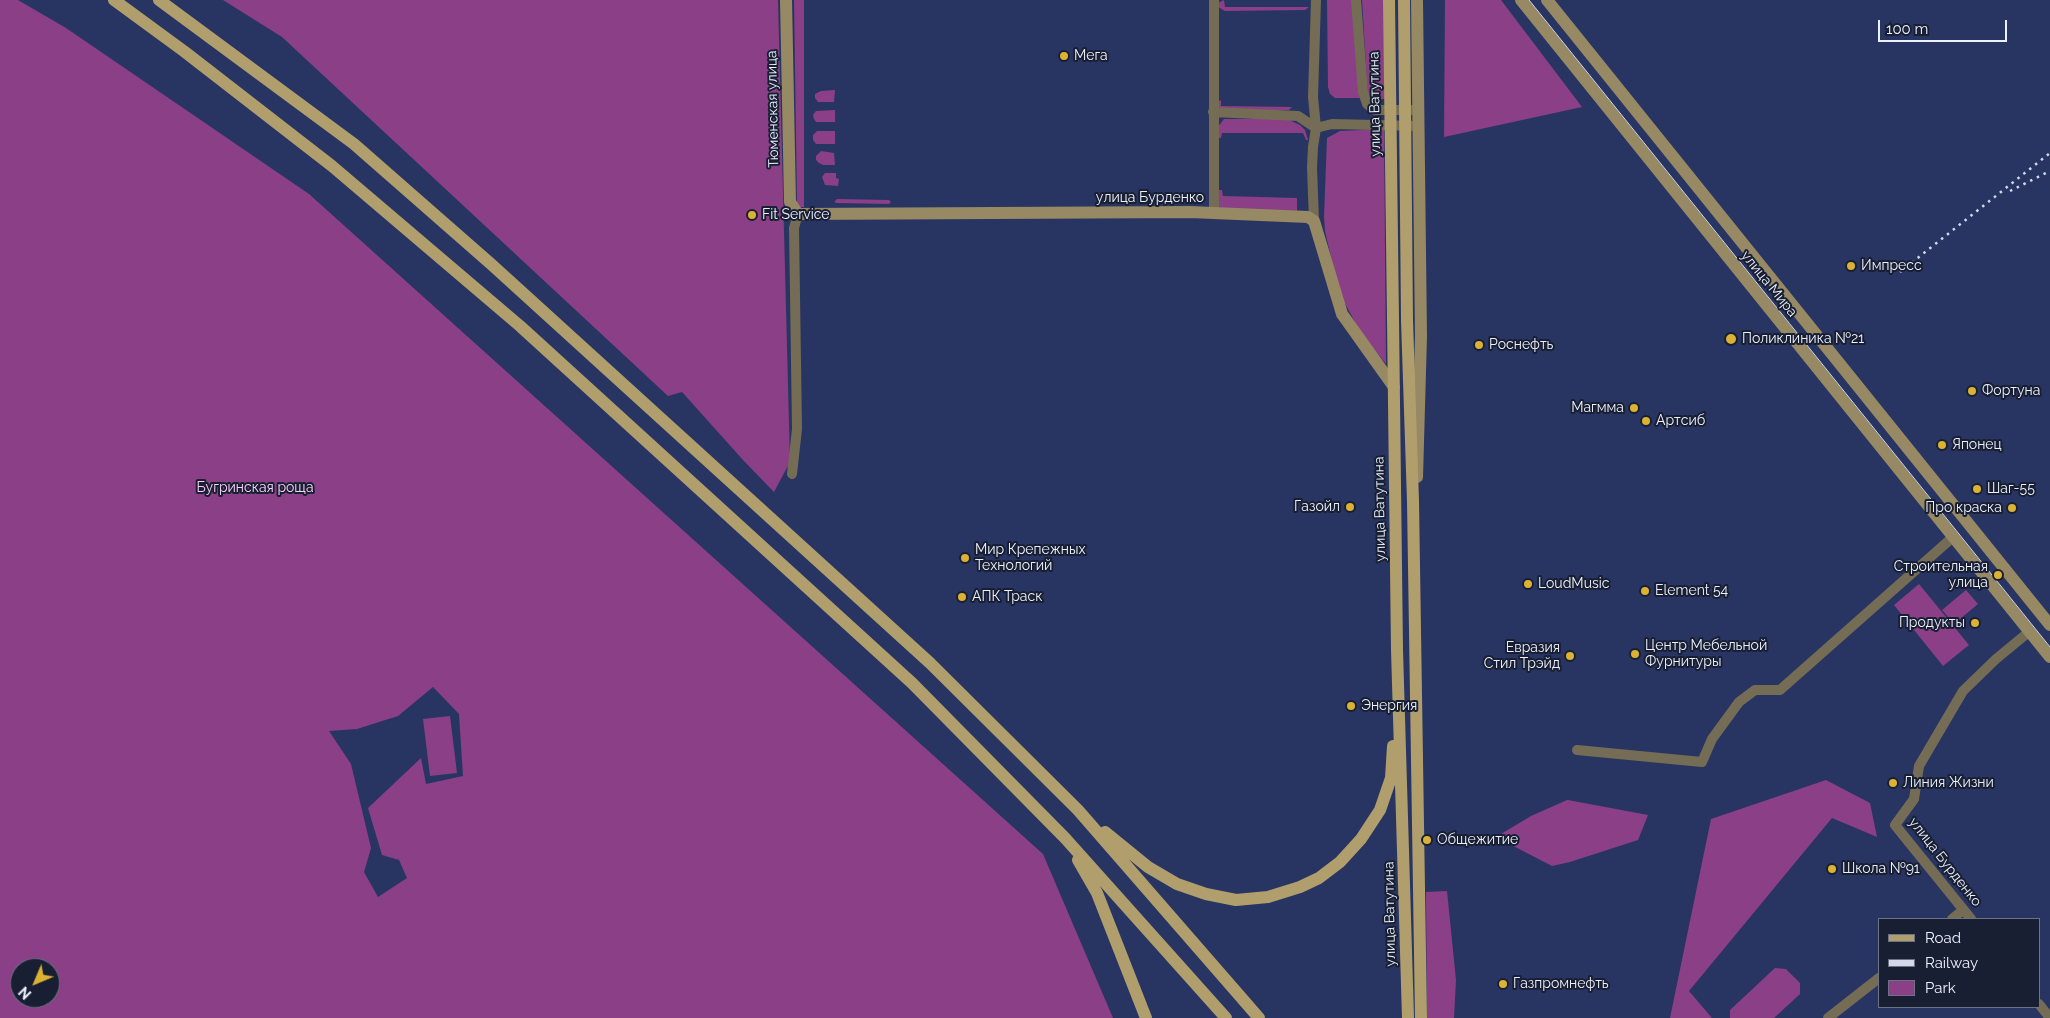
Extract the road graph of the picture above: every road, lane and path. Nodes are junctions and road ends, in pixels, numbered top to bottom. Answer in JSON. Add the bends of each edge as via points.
{"nodes":[{"id":1,"x":114,"y":0,"type":"edge"},
{"id":2,"x":158,"y":0,"type":"edge"},
{"id":3,"x":786,"y":0,"type":"edge"},
{"id":4,"x":1214,"y":0,"type":"edge"},
{"id":5,"x":1316,"y":0,"type":"edge"},
{"id":6,"x":1356,"y":0,"type":"edge"},
{"id":7,"x":1389,"y":0,"type":"edge"},
{"id":8,"x":1404,"y":0,"type":"edge"},
{"id":9,"x":1416,"y":0,"type":"edge"},
{"id":10,"x":1521,"y":0,"type":"edge"},
{"id":11,"x":1547,"y":0,"type":"edge"},
{"id":12,"x":1633,"y":107,"type":"junction"},
{"id":13,"x":1419,"y":110,"type":"junction"},
{"id":14,"x":1213,"y":112,"type":"junction"},
{"id":15,"x":1617,"y":120,"type":"junction"},
{"id":16,"x":1419,"y":126,"type":"junction"},
{"id":17,"x":1316,"y":128,"type":"junction"},
{"id":18,"x":1214,"y":213,"type":"junction"},
{"id":19,"x":798,"y":214,"type":"junction"},
{"id":20,"x":1314,"y":221,"type":"junction"},
{"id":21,"x":1394,"y":387,"type":"junction"},
{"id":22,"x":792,"y":474,"type":"dead end"},
{"id":23,"x":1413,"y":501,"type":"junction"},
{"id":24,"x":1968,"y":523,"type":"junction"},
{"id":25,"x":1953,"y":537,"type":"junction"},
{"id":26,"x":2048,"y":619,"type":"edge"},
{"id":27,"x":2030,"y":631,"type":"junction"},
{"id":28,"x":2050,"y":657,"type":"edge"},
{"id":29,"x":1400,"y":700,"type":"junction"},
{"id":30,"x":1577,"y":750,"type":"dead end"},
{"id":31,"x":1078,"y":810,"type":"junction"},
{"id":32,"x":1065,"y":838,"type":"junction"},
{"id":33,"x":1963,"y":910,"type":"junction"},
{"id":34,"x":1953,"y":918,"type":"edge"},
{"id":35,"x":1970,"y":918,"type":"edge"},
{"id":36,"x":1878,"y":979,"type":"edge"},
{"id":37,"x":2040,"y":1005,"type":"edge"},
{"id":38,"x":1146,"y":1018,"type":"edge"},
{"id":39,"x":1226,"y":1018,"type":"edge"},
{"id":40,"x":1259,"y":1018,"type":"edge"},
{"id":41,"x":1408,"y":1018,"type":"edge"},
{"id":42,"x":1421,"y":1018,"type":"edge"},
{"id":43,"x":1828,"y":1018,"type":"edge"},
{"id":44,"x":2050,"y":1018,"type":"edge"}],
"edges":[{"from":1,"to":32,"type":"main road","via":[[332,166],[520,326],[912,683]]},
{"from":2,"to":31,"type":"main road","via":[[354,144],[491,264],[930,663]]},
{"from":3,"to":19,"type":"street","name":"Тюменская улица","via":[[790,202]]},
{"from":4,"to":14,"type":"street"},
{"from":5,"to":17,"type":"street","via":[[1313,97]]},
{"from":6,"to":13,"type":"street","via":[[1363,92],[1368,104],[1375,110]]},
{"from":7,"to":21,"type":"main road","name":"улица Ватутина","bridge":true},
{"from":8,"to":23,"type":"main road","bridge":true,"via":[[1407,320]]},
{"from":9,"to":13,"type":"street"},
{"from":10,"to":15,"type":"street","name":"улица Мира"},
{"from":11,"to":12,"type":"street","name":"улица Мира"},
{"from":12,"to":15,"type":"street"},
{"from":12,"to":24,"type":"street","name":"улица Мира"},
{"from":13,"to":16,"type":"street"},
{"from":14,"to":17,"type":"street","via":[[1298,116]]},
{"from":14,"to":18,"type":"street"},
{"from":15,"to":25,"type":"street","name":"улица Мира"},
{"from":16,"to":17,"type":"street","via":[[1332,124]]},
{"from":16,"to":23,"type":"street","via":[[1420,394],[1418,468]]},
{"from":17,"to":20,"type":"street","via":[[1313,147]]},
{"from":18,"to":19,"type":"street","name":"улица Бурденко"},
{"from":18,"to":20,"type":"street","name":"улица Бурденко","via":[[1308,217]]},
{"from":19,"to":22,"type":"street","via":[[794,228],[797,429]]},
{"from":20,"to":21,"type":"street","via":[[1342,314]]},
{"from":21,"to":29,"type":"main road","name":"улица Ватутина"},
{"from":23,"to":42,"type":"main road"},
{"from":24,"to":25,"type":"street"},
{"from":24,"to":26,"type":"street","name":"улица Мира"},
{"from":25,"to":27,"type":"street","name":"улица Мира"},
{"from":25,"to":30,"type":"street","via":[[1780,690],[1755,690],[1739,702],[1712,739],[1702,762]]},
{"from":26,"to":27,"type":"street"},
{"from":27,"to":28,"type":"street","name":"улица Мира"},
{"from":27,"to":33,"type":"street","name":"улица Бурденко","via":[[1963,691],[1919,766],[1914,800],[1895,825]]},
{"from":29,"to":31,"type":"main road","via":[[1391,778],[1380,810],[1361,839],[1340,862],[1300,887],[1268,897],[1236,900],[1177,884],[1148,867]]},
{"from":29,"to":41,"type":"main road","name":"улица Ватутина"},
{"from":31,"to":40,"type":"main road"},
{"from":32,"to":38,"type":"main road","via":[[1097,893]]},
{"from":32,"to":39,"type":"main road"},
{"from":33,"to":34,"type":"street"},
{"from":33,"to":35,"type":"street","name":"улица Бурденко"},
{"from":36,"to":43,"type":"street"},
{"from":37,"to":44,"type":"street"}]}
